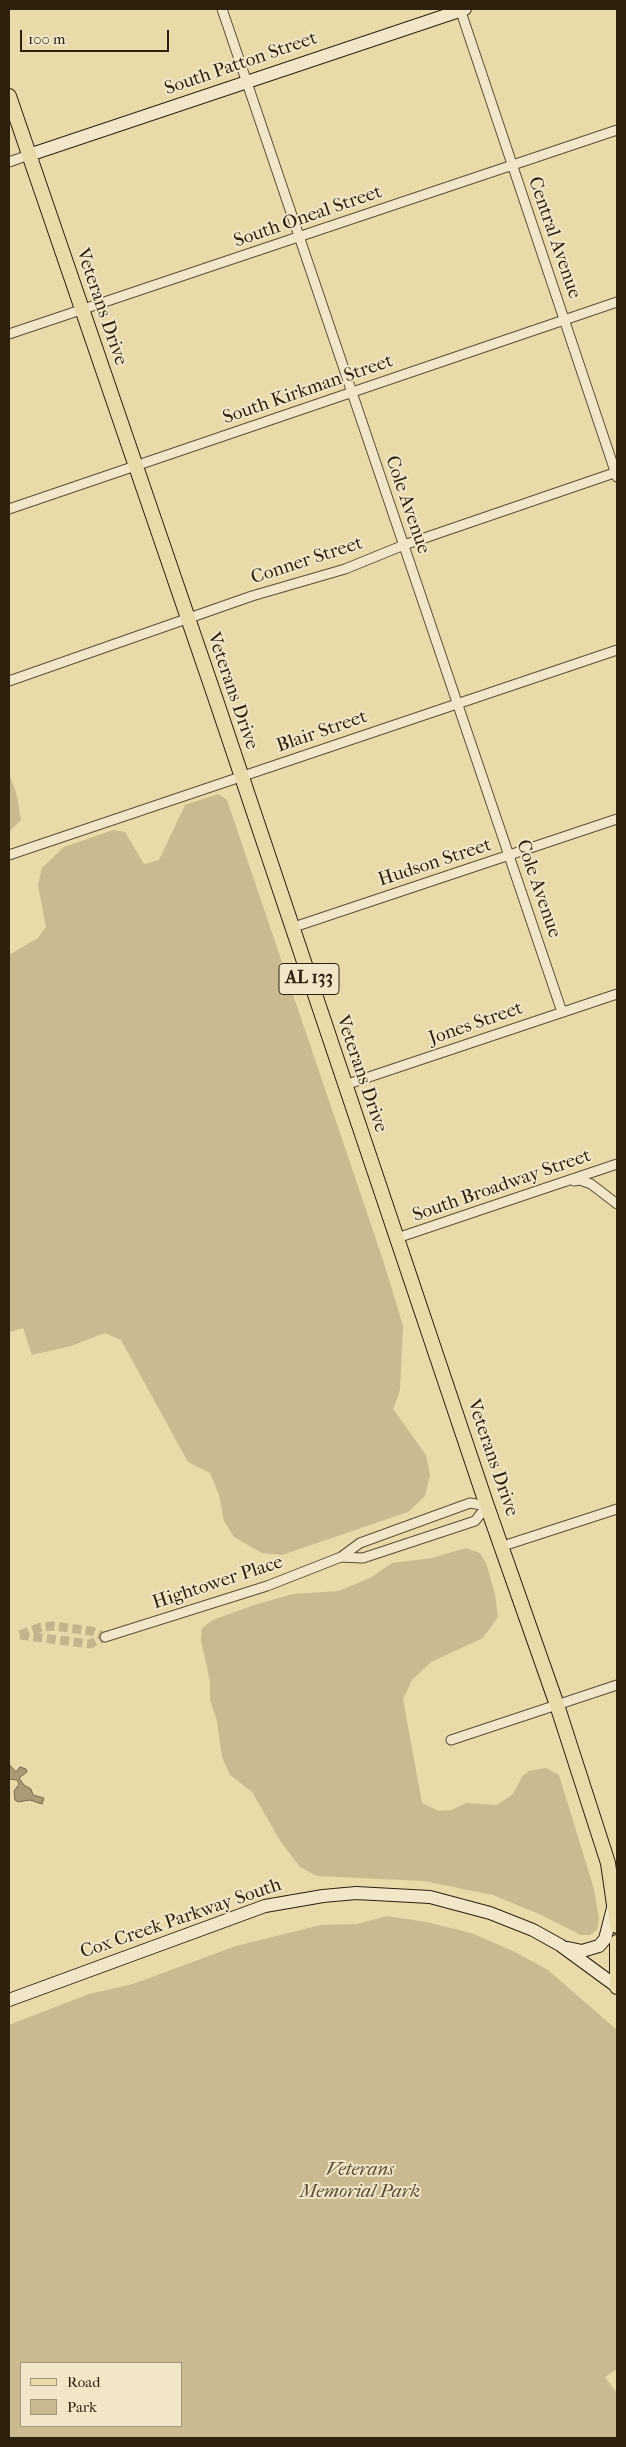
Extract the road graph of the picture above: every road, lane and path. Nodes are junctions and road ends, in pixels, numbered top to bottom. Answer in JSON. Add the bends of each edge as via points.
{"nodes":[{"id":1,"x":222,"y":9,"type":"edge"},
{"id":2,"x":462,"y":9,"type":"edge"},
{"id":3,"x":247,"y":82,"type":"junction"},
{"id":4,"x":9,"y":96,"type":"edge"},
{"id":5,"x":617,"y":130,"type":"edge"},
{"id":6,"x":29,"y":155,"type":"junction"},
{"id":7,"x":9,"y":162,"type":"edge"},
{"id":8,"x":512,"y":165,"type":"junction"},
{"id":9,"x":299,"y":237,"type":"junction"},
{"id":10,"x":617,"y":302,"type":"edge"},
{"id":11,"x":82,"y":310,"type":"junction"},
{"id":12,"x":565,"y":320,"type":"junction"},
{"id":13,"x":9,"y":334,"type":"edge"},
{"id":14,"x":352,"y":392,"type":"junction"},
{"id":15,"x":135,"y":466,"type":"junction"},
{"id":16,"x":617,"y":474,"type":"edge"},
{"id":17,"x":9,"y":509,"type":"edge"},
{"id":18,"x":404,"y":545,"type":"junction"},
{"id":19,"x":188,"y":618,"type":"junction"},
{"id":20,"x":617,"y":650,"type":"edge"},
{"id":21,"x":9,"y":681,"type":"edge"},
{"id":22,"x":458,"y":704,"type":"junction"},
{"id":23,"x":241,"y":776,"type":"junction"},
{"id":24,"x":617,"y":819,"type":"edge"},
{"id":25,"x":9,"y":855,"type":"edge"},
{"id":26,"x":509,"y":855,"type":"junction"},
{"id":27,"x":292,"y":928,"type":"junction"},
{"id":28,"x":617,"y":994,"type":"edge"},
{"id":29,"x":562,"y":1012,"type":"junction"},
{"id":30,"x":345,"y":1085,"type":"junction"},
{"id":31,"x":617,"y":1164,"type":"edge"},
{"id":32,"x":564,"y":1182,"type":"junction"},
{"id":33,"x":617,"y":1204,"type":"edge"},
{"id":34,"x":397,"y":1238,"type":"junction"},
{"id":35,"x":487,"y":1506,"type":"junction"},
{"id":36,"x":617,"y":1508,"type":"edge"},
{"id":37,"x":503,"y":1546,"type":"junction"},
{"id":38,"x":341,"y":1557,"type":"junction"},
{"id":39,"x":104,"y":1637,"type":"dead end"},
{"id":40,"x":617,"y":1685,"type":"edge"},
{"id":41,"x":557,"y":1705,"type":"junction"},
{"id":42,"x":451,"y":1740,"type":"dead end"},
{"id":43,"x":613,"y":1861,"type":"edge"},
{"id":44,"x":615,"y":1900,"type":"junction"},
{"id":45,"x":617,"y":1926,"type":"edge"},
{"id":46,"x":617,"y":1942,"type":"edge"},
{"id":47,"x":560,"y":1945,"type":"junction"},
{"id":48,"x":617,"y":1986,"type":"edge"},
{"id":49,"x":9,"y":2000,"type":"edge"}],
"edges":[{"from":1,"to":3,"type":"street","name":"Cole Avenue"},
{"from":2,"to":3,"type":"main road","name":"South Patton Street"},
{"from":2,"to":8,"type":"street","name":"Central Avenue"},
{"from":3,"to":6,"type":"main road","name":"South Patton Street"},
{"from":3,"to":9,"type":"street","name":"Cole Avenue"},
{"from":4,"to":6,"type":"main road","name":"Veterans Drive","number":"AL 133"},
{"from":5,"to":8,"type":"street","name":"South Oneal Street"},
{"from":6,"to":7,"type":"street"},
{"from":6,"to":11,"type":"main road","name":"Veterans Drive","number":"AL 133"},
{"from":8,"to":9,"type":"street","name":"South Oneal Street"},
{"from":8,"to":12,"type":"street","name":"Central Avenue"},
{"from":9,"to":11,"type":"street","name":"South Oneal Street"},
{"from":9,"to":14,"type":"street","name":"Cole Avenue"},
{"from":10,"to":12,"type":"street","name":"South Kirkman Street"},
{"from":11,"to":13,"type":"street","name":"South Oneal Street"},
{"from":11,"to":15,"type":"main road","name":"Veterans Drive","number":"AL 133"},
{"from":12,"to":14,"type":"street","name":"South Kirkman Street"},
{"from":12,"to":16,"type":"street","name":"Central Avenue"},
{"from":14,"to":15,"type":"street","name":"South Kirkman Street"},
{"from":14,"to":18,"type":"street","name":"Cole Avenue"},
{"from":15,"to":17,"type":"street","name":"South Kirkman Street"},
{"from":15,"to":19,"type":"main road","name":"Veterans Drive","number":"AL 133"},
{"from":16,"to":18,"type":"street","name":"Conner Street"},
{"from":18,"to":19,"type":"street","name":"Conner Street","via":[[345,569]]},
{"from":18,"to":22,"type":"street","name":"Cole Avenue"},
{"from":19,"to":21,"type":"street","name":"Conner Street"},
{"from":19,"to":23,"type":"main road","name":"Veterans Drive","number":"AL 133"},
{"from":20,"to":22,"type":"street","name":"Blair Street"},
{"from":22,"to":23,"type":"street","name":"Blair Street"},
{"from":22,"to":26,"type":"street","name":"Cole Avenue"},
{"from":23,"to":25,"type":"street","name":"Blair Street"},
{"from":23,"to":27,"type":"main road","name":"Veterans Drive","number":"AL 133"},
{"from":24,"to":26,"type":"street","name":"Hudson Street"},
{"from":26,"to":27,"type":"street","name":"Hudson Street"},
{"from":26,"to":29,"type":"street","name":"Cole Avenue"},
{"from":27,"to":30,"type":"main road","name":"Veterans Drive","number":"AL 133"},
{"from":28,"to":29,"type":"street","name":"Jones Street"},
{"from":29,"to":30,"type":"street","name":"Jones Street"},
{"from":30,"to":34,"type":"main road","name":"Veterans Drive","number":"AL 133"},
{"from":31,"to":32,"type":"street","name":"South Broadway Street"},
{"from":32,"to":33,"type":"street","via":[[580,1180],[591,1184]]},
{"from":32,"to":34,"type":"street","name":"South Broadway Street"},
{"from":34,"to":35,"type":"main road","name":"Veterans Drive","number":"AL 133"},
{"from":35,"to":37,"type":"main road","name":"Veterans Drive","number":"AL 133"},
{"from":35,"to":38,"type":"street","name":"Hightower Place","via":[[470,1503],[360,1543]]},
{"from":35,"to":38,"type":"street","name":"Hightower Place","via":[[475,1521],[363,1558]]},
{"from":36,"to":37,"type":"street"},
{"from":37,"to":41,"type":"main road","name":"Veterans Drive","number":"AL 133"},
{"from":38,"to":39,"type":"street","name":"Hightower Place","via":[[266,1586]]},
{"from":40,"to":41,"type":"street"},
{"from":41,"to":42,"type":"street"},
{"from":41,"to":43,"type":"main road","name":"Veterans Drive","number":"AL 133"},
{"from":43,"to":44,"type":"main road","name":"Veterans Drive","number":"AL 133"},
{"from":44,"to":45,"type":"main road","name":"Veterans Drive","number":"AL 133"},
{"from":44,"to":47,"type":"main road","via":[[605,1939],[599,1946],[582,1952]]},
{"from":46,"to":48,"type":"main road"},
{"from":47,"to":48,"type":"main road","name":"Cox Creek Parkway South"},
{"from":47,"to":49,"type":"main road","name":"Cox Creek Parkway South","via":[[490,1913],[430,1897],[323,1896],[286,1901],[251,1911]]}]}
